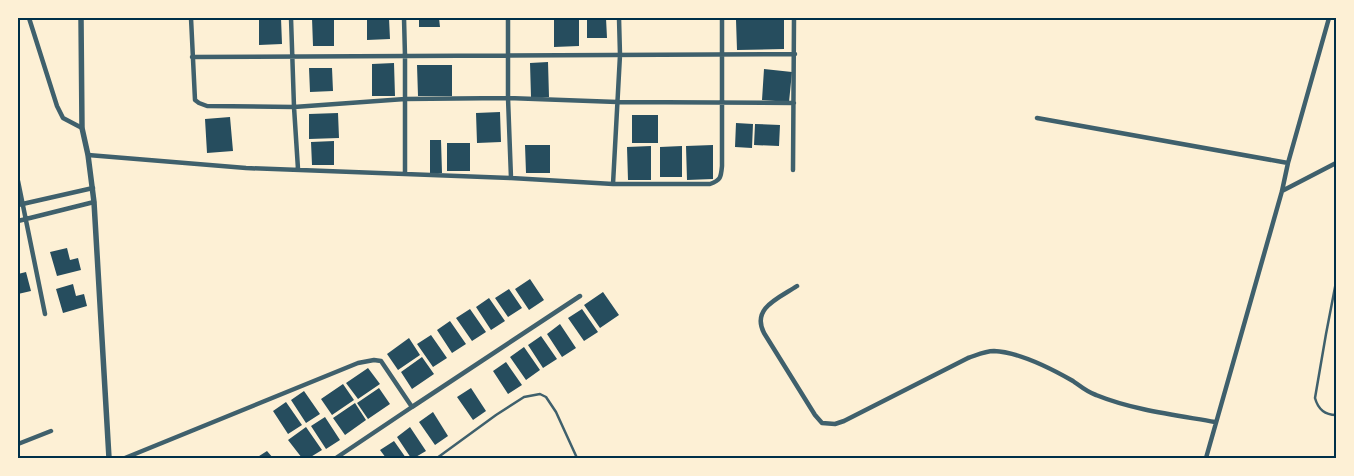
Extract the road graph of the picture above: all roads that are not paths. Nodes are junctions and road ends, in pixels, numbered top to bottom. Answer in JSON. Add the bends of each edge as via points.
{"nodes":[{"id":1,"x":29,"y":18,"type":"edge"},
{"id":2,"x":81,"y":18,"type":"edge"},
{"id":3,"x":190,"y":18,"type":"edge"},
{"id":4,"x":291,"y":18,"type":"edge"},
{"id":5,"x":404,"y":18,"type":"edge"},
{"id":6,"x":508,"y":18,"type":"edge"},
{"id":7,"x":619,"y":18,"type":"edge"},
{"id":8,"x":722,"y":18,"type":"edge"},
{"id":9,"x":794,"y":18,"type":"edge"},
{"id":10,"x":1329,"y":18,"type":"edge"},
{"id":11,"x":721,"y":54,"type":"junction"},
{"id":12,"x":795,"y":54,"type":"junction"},
{"id":13,"x":508,"y":55,"type":"junction"},
{"id":14,"x":620,"y":55,"type":"junction"},
{"id":15,"x":292,"y":56,"type":"junction"},
{"id":16,"x":405,"y":56,"type":"junction"},
{"id":17,"x":192,"y":57,"type":"junction"},
{"id":18,"x":508,"y":98,"type":"junction"},
{"id":19,"x":405,"y":99,"type":"junction"},
{"id":20,"x":617,"y":102,"type":"junction"},
{"id":21,"x":723,"y":102,"type":"junction"},
{"id":22,"x":794,"y":103,"type":"junction"},
{"id":23,"x":294,"y":107,"type":"junction"},
{"id":24,"x":1037,"y":118,"type":"dead end"},
{"id":25,"x":82,"y":128,"type":"junction"},
{"id":26,"x":88,"y":155,"type":"junction"},
{"id":27,"x":1288,"y":163,"type":"junction"},
{"id":28,"x":1336,"y":163,"type":"edge"},
{"id":29,"x":298,"y":169,"type":"junction"},
{"id":30,"x":793,"y":170,"type":"dead end"},
{"id":31,"x":405,"y":173,"type":"junction"},
{"id":32,"x":511,"y":178,"type":"junction"},
{"id":33,"x":18,"y":181,"type":"edge"},
{"id":34,"x":613,"y":184,"type":"junction"},
{"id":35,"x":93,"y":188,"type":"junction"},
{"id":36,"x":1282,"y":191,"type":"junction"},
{"id":37,"x":94,"y":202,"type":"junction"},
{"id":38,"x":20,"y":205,"type":"edge"},
{"id":39,"x":25,"y":219,"type":"junction"},
{"id":40,"x":18,"y":221,"type":"edge"},
{"id":41,"x":1336,"y":282,"type":"edge"},
{"id":42,"x":797,"y":286,"type":"dead end"},
{"id":43,"x":580,"y":296,"type":"dead end"},
{"id":44,"x":44,"y":314,"type":"dead end"},
{"id":45,"x":412,"y":408,"type":"junction"},
{"id":46,"x":1336,"y":415,"type":"edge"},
{"id":47,"x":1215,"y":422,"type":"junction"},
{"id":48,"x":51,"y":431,"type":"dead end"},
{"id":49,"x":18,"y":444,"type":"edge"},
{"id":50,"x":109,"y":458,"type":"edge"},
{"id":51,"x":125,"y":458,"type":"edge"},
{"id":52,"x":336,"y":458,"type":"edge"},
{"id":53,"x":437,"y":458,"type":"edge"},
{"id":54,"x":577,"y":458,"type":"edge"},
{"id":55,"x":1206,"y":458,"type":"edge"}],
"edges":[{"from":1,"to":25,"type":"street","via":[[57,106],[63,118]]},
{"from":2,"to":25,"type":"street"},
{"from":3,"to":17,"type":"street"},
{"from":4,"to":15,"type":"street"},
{"from":5,"to":16,"type":"street"},
{"from":6,"to":13,"type":"street"},
{"from":7,"to":14,"type":"street"},
{"from":8,"to":11,"type":"street"},
{"from":9,"to":12,"type":"street"},
{"from":10,"to":27,"type":"street"},
{"from":11,"to":12,"type":"street"},
{"from":11,"to":14,"type":"street"},
{"from":11,"to":21,"type":"street"},
{"from":12,"to":22,"type":"street"},
{"from":13,"to":14,"type":"street"},
{"from":13,"to":16,"type":"street"},
{"from":13,"to":18,"type":"street"},
{"from":14,"to":20,"type":"street"},
{"from":15,"to":16,"type":"street"},
{"from":15,"to":17,"type":"street"},
{"from":15,"to":23,"type":"street"},
{"from":16,"to":19,"type":"street"},
{"from":17,"to":23,"type":"street","via":[[193,91],[199,104]]},
{"from":18,"to":19,"type":"street"},
{"from":18,"to":20,"type":"street"},
{"from":18,"to":32,"type":"street"},
{"from":19,"to":23,"type":"street"},
{"from":19,"to":31,"type":"street"},
{"from":20,"to":21,"type":"street"},
{"from":20,"to":34,"type":"street"},
{"from":21,"to":22,"type":"street"},
{"from":21,"to":34,"type":"street","via":[[722,166],[718,181],[710,184]]},
{"from":22,"to":30,"type":"street"},
{"from":23,"to":29,"type":"street"},
{"from":24,"to":27,"type":"street"},
{"from":25,"to":26,"type":"street"},
{"from":26,"to":29,"type":"street"},
{"from":26,"to":35,"type":"street"},
{"from":27,"to":36,"type":"street"},
{"from":28,"to":36,"type":"street"},
{"from":29,"to":31,"type":"street"},
{"from":31,"to":32,"type":"street"},
{"from":32,"to":34,"type":"street"},
{"from":33,"to":38,"type":"street"},
{"from":35,"to":37,"type":"street"},
{"from":35,"to":38,"type":"street"},
{"from":36,"to":47,"type":"street"},
{"from":37,"to":39,"type":"street"},
{"from":37,"to":50,"type":"street"},
{"from":38,"to":39,"type":"street"},
{"from":39,"to":40,"type":"street"},
{"from":39,"to":44,"type":"street"},
{"from":41,"to":46,"type":"lane","via":[[1315,398],[1321,410]]},
{"from":42,"to":47,"type":"street","via":[[767,306],[759,323],[822,423],[844,421],[968,358],[994,351],[1040,365],[1094,395],[1155,412]]},
{"from":43,"to":45,"type":"street"},
{"from":45,"to":51,"type":"street","via":[[381,362],[374,360],[358,363]]},
{"from":45,"to":52,"type":"street"},
{"from":47,"to":55,"type":"street"},
{"from":48,"to":49,"type":"street"},
{"from":53,"to":54,"type":"lane","via":[[524,397],[540,394],[556,412]]}]}
